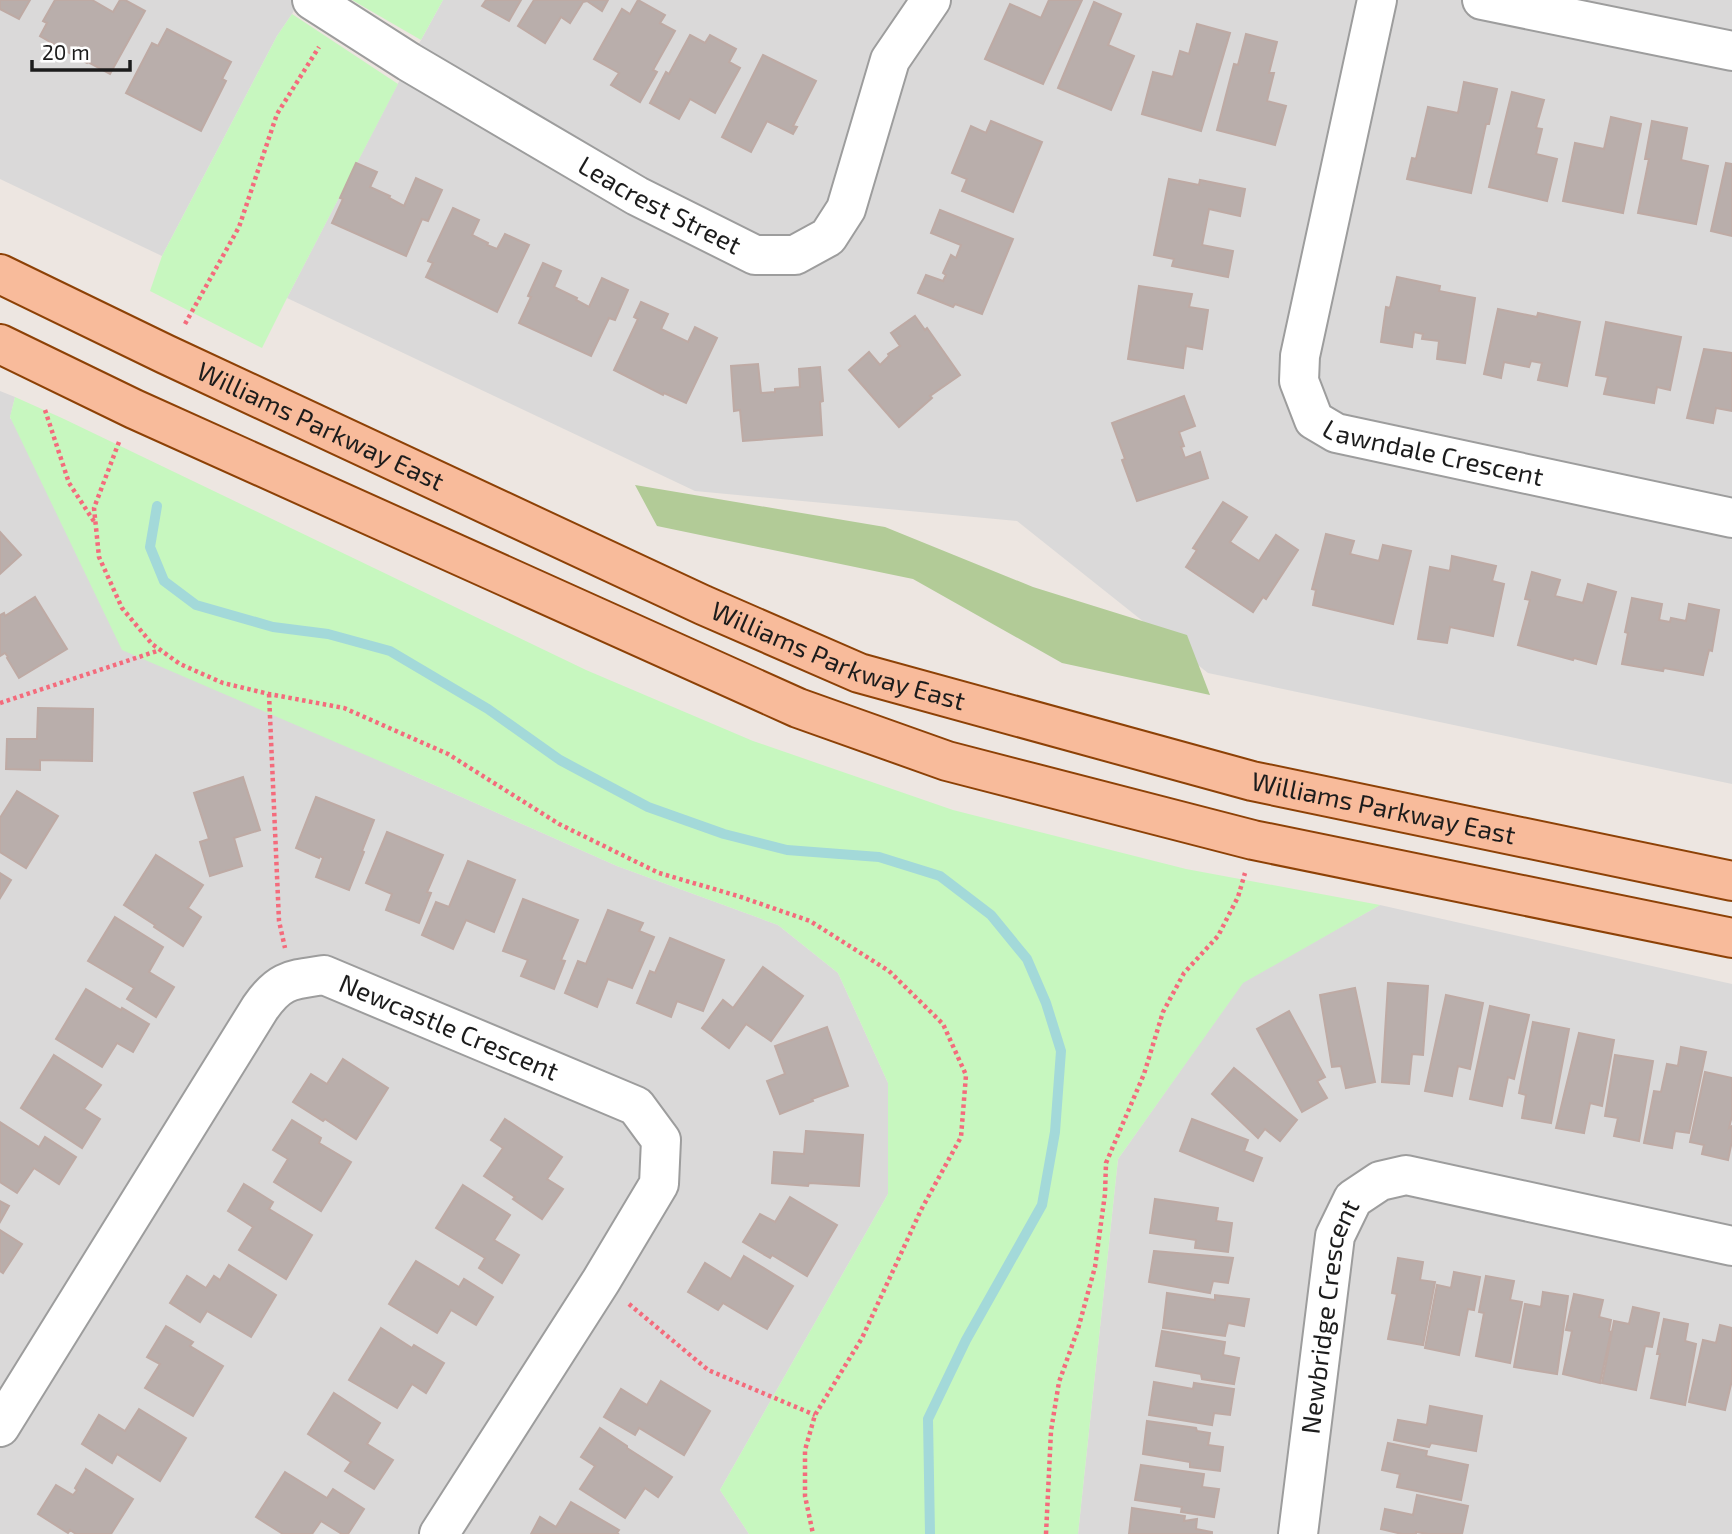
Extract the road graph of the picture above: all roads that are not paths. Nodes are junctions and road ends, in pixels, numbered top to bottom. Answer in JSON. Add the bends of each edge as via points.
{"nodes":[{"id":1,"x":931,"y":0,"type":"edge"},
{"id":2,"x":1377,"y":0,"type":"edge"},
{"id":3,"x":1482,"y":0,"type":"edge"},
{"id":4,"x":326,"y":8,"type":"edge"},
{"id":5,"x":1732,"y":51,"type":"edge"},
{"id":6,"x":0,"y":274,"type":"edge"},
{"id":7,"x":0,"y":344,"type":"edge"},
{"id":8,"x":1732,"y":518,"type":"edge"},
{"id":9,"x":1732,"y":881,"type":"edge"},
{"id":10,"x":1732,"y":938,"type":"edge"},
{"id":11,"x":1732,"y":1246,"type":"edge"},
{"id":12,"x":0,"y":1427,"type":"edge"},
{"id":13,"x":439,"y":1534,"type":"edge"},
{"id":14,"x":1298,"y":1534,"type":"edge"}],
"edges":[{"from":1,"to":4,"type":"street","name":"Leacrest Street","via":[[890,60],[846,209],[828,237],[795,255],[755,255],[637,196]]},
{"from":2,"to":8,"type":"street","name":"Lawndale Crescent","via":[[1300,356],[1299,381],[1314,420],[1336,433]]},
{"from":3,"to":5,"type":"street"},
{"from":6,"to":9,"type":"main road","name":"Williams Parkway East","via":[[703,605],[859,673],[1252,780]]},
{"from":7,"to":10,"type":"main road","name":"Williams Parkway East","via":[[134,409],[798,708],[947,761],[1253,840]]},
{"from":11,"to":14,"type":"street","name":"Newbridge Crescent","via":[[1406,1175],[1380,1181],[1353,1199],[1335,1236]]},
{"from":12,"to":13,"type":"street","name":"Newcastle Crescent","via":[[271,992],[292,979],[324,975],[636,1106],[661,1140],[659,1184]]}]}
